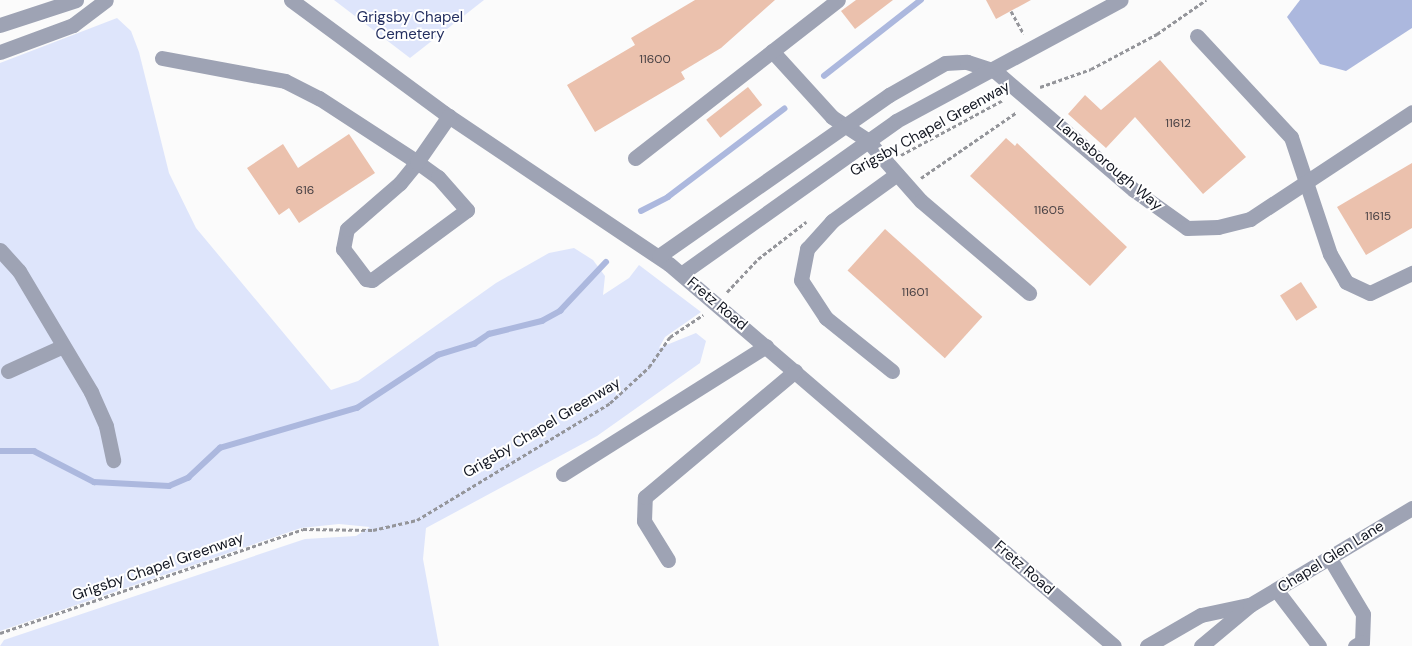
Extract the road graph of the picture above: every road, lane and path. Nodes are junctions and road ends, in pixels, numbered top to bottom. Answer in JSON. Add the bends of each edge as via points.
{"nodes":[{"id":1,"x":76,"y":0,"type":"edge"},
{"id":2,"x":106,"y":0,"type":"edge"},
{"id":3,"x":291,"y":0,"type":"edge"},
{"id":4,"x":838,"y":0,"type":"edge"},
{"id":5,"x":1121,"y":0,"type":"edge"},
{"id":6,"x":1206,"y":0,"type":"edge"},
{"id":7,"x":1011,"y":11,"type":"dead end"},
{"id":8,"x":0,"y":26,"type":"edge"},
{"id":9,"x":1198,"y":36,"type":"dead end"},
{"id":10,"x":1034,"y":50,"type":"junction"},
{"id":11,"x":772,"y":51,"type":"junction"},
{"id":12,"x":0,"y":52,"type":"edge"},
{"id":13,"x":162,"y":58,"type":"dead end"},
{"id":14,"x":995,"y":71,"type":"junction"},
{"id":15,"x":1022,"y":91,"type":"junction"},
{"id":16,"x":1035,"y":101,"type":"junction"},
{"id":17,"x":1412,"y":112,"type":"edge"},
{"id":18,"x":449,"y":116,"type":"junction"},
{"id":19,"x":847,"y":126,"type":"junction"},
{"id":20,"x":867,"y":140,"type":"junction"},
{"id":21,"x":635,"y":158,"type":"dead end"},
{"id":22,"x":416,"y":162,"type":"junction"},
{"id":23,"x":892,"y":168,"type":"junction"},
{"id":24,"x":1308,"y":181,"type":"junction"},
{"id":25,"x":908,"y":186,"type":"junction"},
{"id":26,"x":752,"y":191,"type":"junction"},
{"id":27,"x":768,"y":212,"type":"junction"},
{"id":28,"x":810,"y":218,"type":"dead end"},
{"id":29,"x":0,"y":250,"type":"edge"},
{"id":30,"x":659,"y":256,"type":"junction"},
{"id":31,"x":682,"y":274,"type":"junction"},
{"id":32,"x":1412,"y":274,"type":"edge"},
{"id":33,"x":1029,"y":293,"type":"dead end"},
{"id":34,"x":717,"y":302,"type":"junction"},
{"id":35,"x":63,"y":346,"type":"junction"},
{"id":36,"x":766,"y":346,"type":"junction"},
{"id":37,"x":8,"y":371,"type":"dead end"},
{"id":38,"x":795,"y":371,"type":"junction"},
{"id":39,"x":892,"y":371,"type":"dead end"},
{"id":40,"x":113,"y":460,"type":"dead end"},
{"id":41,"x":563,"y":474,"type":"dead end"},
{"id":42,"x":1412,"y":508,"type":"edge"},
{"id":43,"x":1329,"y":557,"type":"junction"},
{"id":44,"x":668,"y":560,"type":"dead end"},
{"id":45,"x":1277,"y":591,"type":"junction"},
{"id":46,"x":1250,"y":605,"type":"junction"},
{"id":47,"x":0,"y":633,"type":"edge"},
{"id":48,"x":1114,"y":646,"type":"edge"},
{"id":49,"x":1147,"y":646,"type":"edge"},
{"id":50,"x":1201,"y":646,"type":"edge"},
{"id":51,"x":1319,"y":646,"type":"edge"},
{"id":52,"x":1355,"y":646,"type":"edge"}],
"edges":[{"from":1,"to":8,"type":"street"},
{"from":2,"to":12,"type":"street","via":[[73,25]]},
{"from":3,"to":18,"type":"street","name":"Fretz Road"},
{"from":4,"to":11,"type":"street"},
{"from":5,"to":10,"type":"street"},
{"from":6,"to":15,"type":"path","name":"Grigsby Chapel Greenway","via":[[1157,34],[1091,69]]},
{"from":7,"to":10,"type":"path"},
{"from":9,"to":24,"type":"street","via":[[1291,137]]},
{"from":10,"to":14,"type":"street"},
{"from":11,"to":19,"type":"street","via":[[832,117]]},
{"from":11,"to":21,"type":"street"},
{"from":13,"to":22,"type":"street","via":[[286,82],[319,98]]},
{"from":14,"to":15,"type":"street","name":"Lanesborough Way"},
{"from":14,"to":19,"type":"street","name":"Lanesborough Way","via":[[968,62],[945,63]]},
{"from":14,"to":20,"type":"street"},
{"from":15,"to":16,"type":"street","name":"Lanesborough Way"},
{"from":15,"to":23,"type":"path","name":"Grigsby Chapel Greenway"},
{"from":16,"to":24,"type":"street","name":"Lanesborough Way","via":[[1114,173],[1187,228],[1218,227],[1250,219]]},
{"from":16,"to":25,"type":"path"},
{"from":17,"to":24,"type":"street","name":"Lanesborough Way"},
{"from":18,"to":22,"type":"street"},
{"from":18,"to":30,"type":"street","name":"Fretz Road"},
{"from":19,"to":20,"type":"street"},
{"from":19,"to":26,"type":"street","name":"Lanesborough Way"},
{"from":20,"to":23,"type":"street"},
{"from":20,"to":27,"type":"street"},
{"from":22,"to":22,"type":"street","via":[[400,183],[347,229],[343,249],[366,279],[372,280],[466,210],[438,177]]},
{"from":23,"to":25,"type":"street"},
{"from":23,"to":39,"type":"street","via":[[832,220],[807,249],[801,280],[826,318]]},
{"from":24,"to":32,"type":"street","via":[[1330,254],[1346,282],[1370,293]]},
{"from":25,"to":33,"type":"street"},
{"from":26,"to":27,"type":"street"},
{"from":26,"to":30,"type":"street","name":"Lanesborough Way"},
{"from":27,"to":31,"type":"street"},
{"from":28,"to":34,"type":"path","name":"Grigsby Chapel Greenway","via":[[758,259]]},
{"from":29,"to":35,"type":"street","via":[[19,271]]},
{"from":30,"to":31,"type":"street","name":"Fretz Road"},
{"from":31,"to":34,"type":"street","name":"Fretz Road"},
{"from":34,"to":36,"type":"street","name":"Fretz Road"},
{"from":34,"to":47,"type":"path","name":"Grigsby Chapel Greenway","via":[[670,337],[623,393],[417,520],[401,527],[373,530],[303,529]]},
{"from":35,"to":37,"type":"street"},
{"from":35,"to":40,"type":"street","via":[[102,414]]},
{"from":36,"to":38,"type":"street","name":"Fretz Road"},
{"from":36,"to":41,"type":"street"},
{"from":38,"to":44,"type":"street","via":[[645,497],[644,521]]},
{"from":38,"to":48,"type":"street","name":"Fretz Road"},
{"from":42,"to":43,"type":"street","name":"Chapel Glen Lane"},
{"from":43,"to":45,"type":"street","name":"Chapel Glen Lane"},
{"from":43,"to":52,"type":"street","via":[[1363,614],[1362,642]]},
{"from":45,"to":46,"type":"street","name":"Chapel Glen Lane"},
{"from":45,"to":51,"type":"street"},
{"from":46,"to":49,"type":"street","name":"Chapel Glen Lane","via":[[1201,615]]},
{"from":46,"to":50,"type":"street","name":"Chapel Glen Lane"}]}
